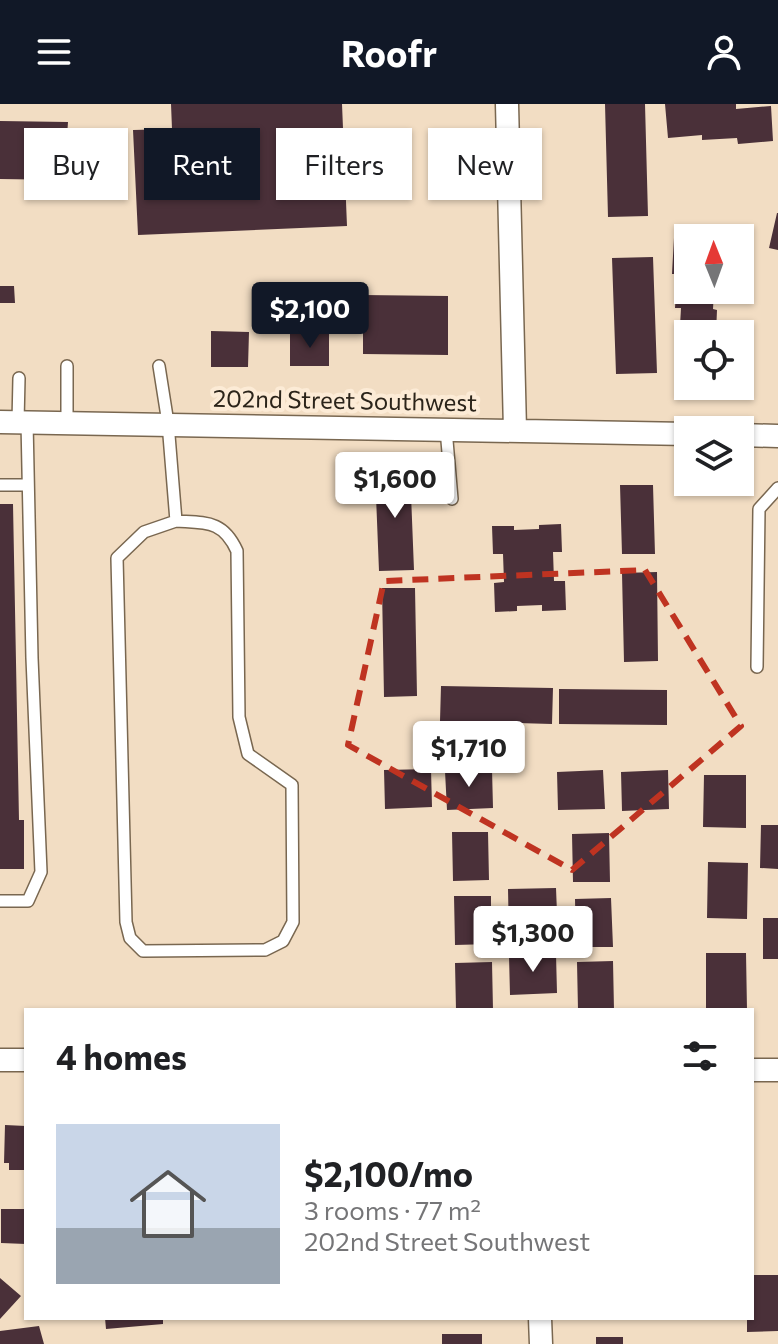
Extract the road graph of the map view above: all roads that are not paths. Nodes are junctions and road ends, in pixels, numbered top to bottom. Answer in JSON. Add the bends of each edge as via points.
{"nodes":[{"id":1,"x":507,"y":104,"type":"edge"},
{"id":2,"x":67,"y":366,"type":"dead end"},
{"id":3,"x":159,"y":366,"type":"dead end"},
{"id":4,"x":19,"y":378,"type":"dead end"},
{"id":5,"x":15,"y":422,"type":"edge"},
{"id":6,"x":67,"y":422,"type":"junction"},
{"id":7,"x":168,"y":423,"type":"junction"},
{"id":8,"x":446,"y":428,"type":"junction"},
{"id":9,"x":515,"y":430,"type":"junction"},
{"id":10,"x":674,"y":434,"type":"edge"},
{"id":11,"x":754,"y":435,"type":"edge"},
{"id":12,"x":778,"y":436,"type":"edge"},
{"id":13,"x":0,"y":485,"type":"edge"},
{"id":14,"x":28,"y":485,"type":"junction"},
{"id":15,"x":778,"y":488,"type":"edge"},
{"id":16,"x":452,"y":499,"type":"dead end"},
{"id":17,"x":176,"y":521,"type":"junction"},
{"id":18,"x":757,"y":667,"type":"dead end"},
{"id":19,"x":0,"y":901,"type":"edge"},
{"id":20,"x":0,"y":1060,"type":"edge"},
{"id":21,"x":24,"y":1060,"type":"edge"},
{"id":22,"x":754,"y":1070,"type":"edge"},
{"id":23,"x":778,"y":1070,"type":"edge"},
{"id":24,"x":540,"y":1320,"type":"edge"},
{"id":25,"x":541,"y":1344,"type":"edge"}],
"edges":[{"from":1,"to":9,"type":"street"},
{"from":2,"to":6,"type":"lane"},
{"from":3,"to":7,"type":"lane"},
{"from":4,"to":5,"type":"lane"},
{"from":5,"to":6,"type":"street","name":"202nd Street Southwest"},
{"from":5,"to":14,"type":"lane"},
{"from":6,"to":7,"type":"street","name":"202nd Street Southwest"},
{"from":7,"to":8,"type":"street","name":"202nd Street Southwest"},
{"from":7,"to":17,"type":"lane"},
{"from":8,"to":9,"type":"street","name":"202nd Street Southwest"},
{"from":8,"to":16,"type":"lane"},
{"from":9,"to":10,"type":"street","name":"202nd Street Southwest"},
{"from":11,"to":12,"type":"street"},
{"from":13,"to":14,"type":"lane"},
{"from":14,"to":19,"type":"lane","via":[[41,872],[28,901]]},
{"from":15,"to":18,"type":"lane","via":[[759,509]]},
{"from":17,"to":17,"type":"lane","via":[[144,532],[117,558],[126,922],[130,938],[143,951],[265,950],[283,941],[293,922],[292,785],[248,754],[239,717],[237,551],[229,534],[210,523]]},
{"from":20,"to":21,"type":"street"},
{"from":22,"to":23,"type":"street"},
{"from":24,"to":25,"type":"street"}]}
